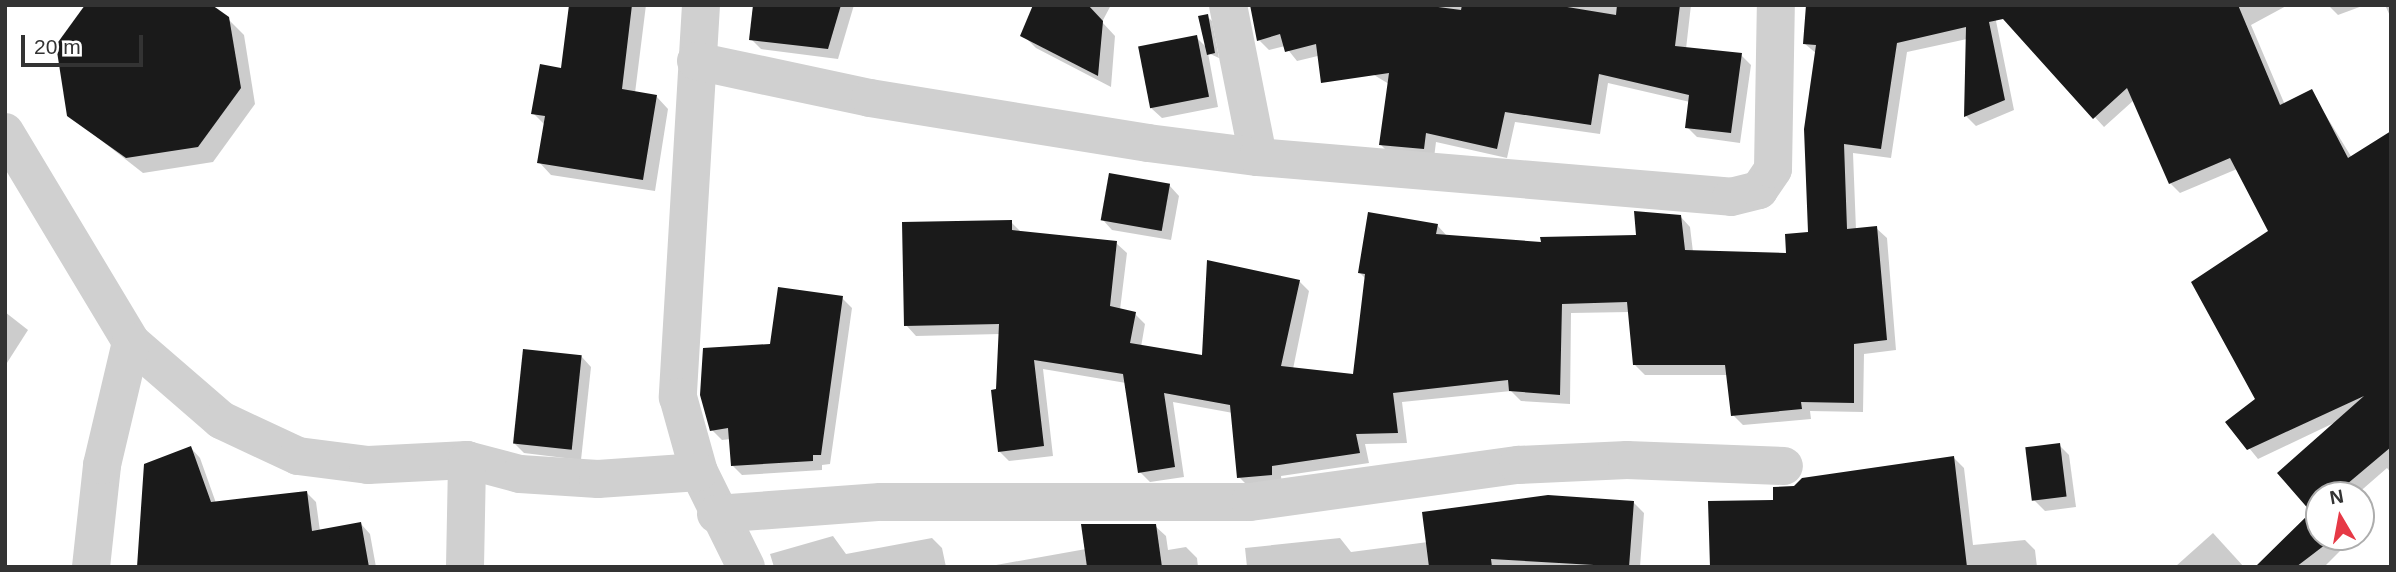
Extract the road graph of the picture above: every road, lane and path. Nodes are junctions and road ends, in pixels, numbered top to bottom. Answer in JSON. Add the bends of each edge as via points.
{"nodes":[{"id":1,"x":701,"y":5,"type":"edge"},
{"id":2,"x":1228,"y":5,"type":"edge"},
{"id":3,"x":1776,"y":5,"type":"edge"},
{"id":4,"x":696,"y":61,"type":"junction"},
{"id":5,"x":5,"y":132,"type":"edge"},
{"id":6,"x":1258,"y":157,"type":"junction"},
{"id":7,"x":131,"y":342,"type":"junction"},
{"id":8,"x":467,"y":460,"type":"junction"},
{"id":9,"x":1784,"y":466,"type":"dead end"},
{"id":10,"x":699,"y":472,"type":"junction"},
{"id":11,"x":716,"y":514,"type":"junction"},
{"id":12,"x":91,"y":567,"type":"edge"},
{"id":13,"x":465,"y":567,"type":"edge"},
{"id":14,"x":746,"y":567,"type":"edge"}],
"edges":[{"from":1,"to":4,"type":"street"},
{"from":2,"to":6,"type":"street"},
{"from":3,"to":6,"type":"street","via":[[1773,169],[1759,190],[1731,197]]},
{"from":4,"to":6,"type":"street","via":[[870,97]]},
{"from":4,"to":10,"type":"street","via":[[678,397]]},
{"from":5,"to":7,"type":"street"},
{"from":7,"to":8,"type":"street","via":[[221,420],[298,456],[368,465]]},
{"from":7,"to":12,"type":"street","via":[[102,466]]},
{"from":8,"to":10,"type":"street","via":[[520,474],[598,479]]},
{"from":8,"to":13,"type":"street"},
{"from":9,"to":11,"type":"street","via":[[1627,460],[1518,466],[1250,502],[881,502]]},
{"from":10,"to":11,"type":"street"},
{"from":11,"to":14,"type":"street"}]}
